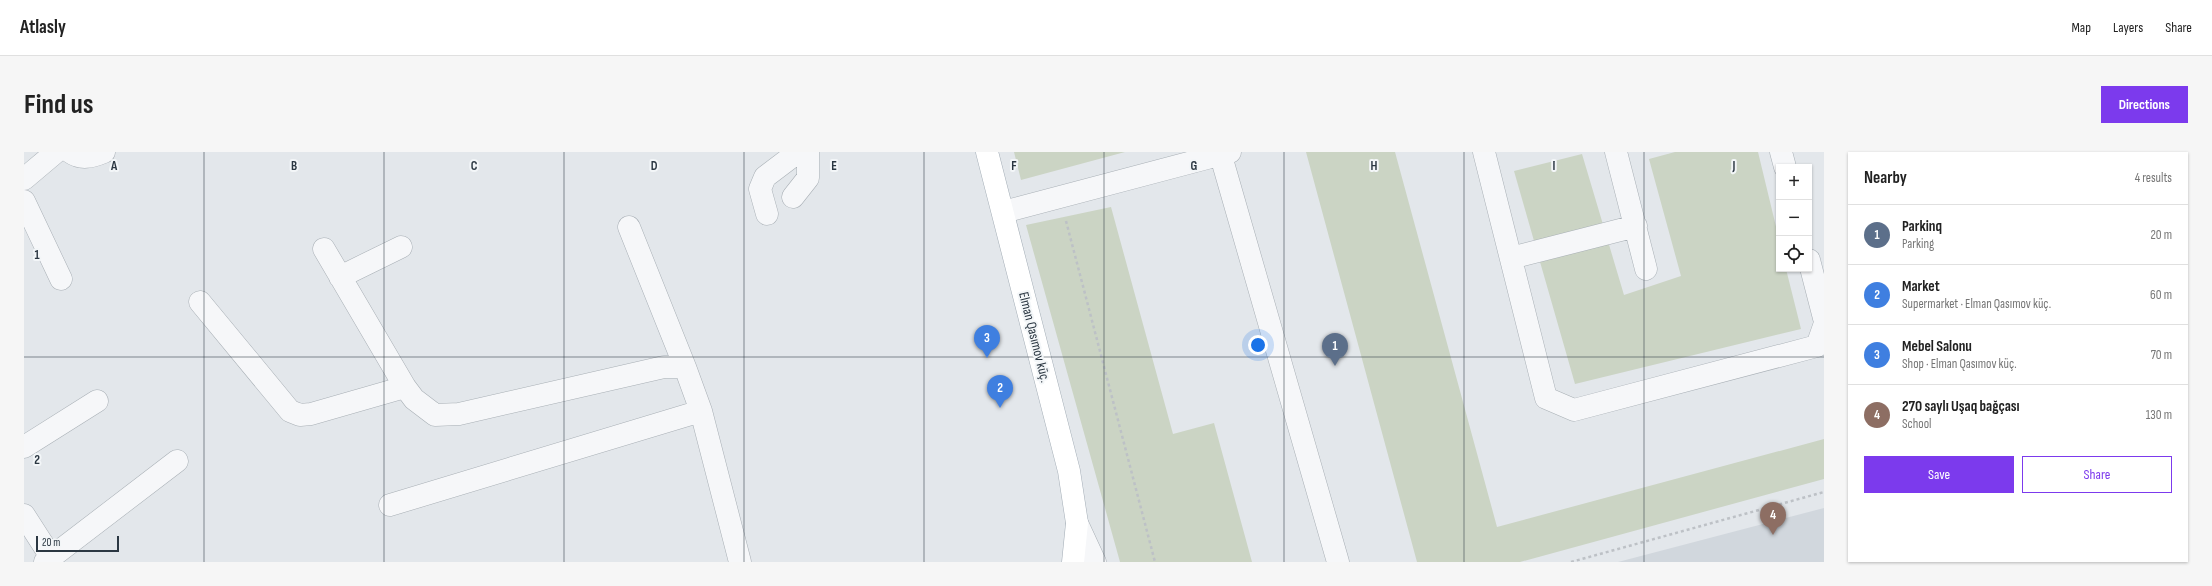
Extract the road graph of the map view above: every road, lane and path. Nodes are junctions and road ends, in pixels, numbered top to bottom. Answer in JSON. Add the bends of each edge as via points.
{"nodes":[{"id":1,"x":56,"y":152,"type":"edge"},
{"id":2,"x":70,"y":152,"type":"edge"},
{"id":3,"x":104,"y":152,"type":"edge"},
{"id":4,"x":798,"y":152,"type":"edge"},
{"id":5,"x":808,"y":152,"type":"edge"},
{"id":6,"x":987,"y":152,"type":"edge"},
{"id":7,"x":1484,"y":152,"type":"edge"},
{"id":8,"x":1616,"y":152,"type":"edge"},
{"id":9,"x":1781,"y":152,"type":"edge"},
{"id":10,"x":1226,"y":154,"type":"edge"},
{"id":11,"x":1784,"y":164,"type":"edge"},
{"id":12,"x":24,"y":179,"type":"edge"},
{"id":13,"x":793,"y":197,"type":"dead end"},
{"id":14,"x":24,"y":201,"type":"edge"},
{"id":15,"x":1003,"y":212,"type":"junction"},
{"id":16,"x":767,"y":214,"type":"dead end"},
{"id":17,"x":1065,"y":217,"type":"dead end"},
{"id":18,"x":1636,"y":226,"type":"junction"},
{"id":19,"x":629,"y":227,"type":"dead end"},
{"id":20,"x":401,"y":247,"type":"dead end"},
{"id":21,"x":324,"y":249,"type":"dead end"},
{"id":22,"x":1511,"y":258,"type":"junction"},
{"id":23,"x":1646,"y":269,"type":"dead end"},
{"id":24,"x":1812,"y":272,"type":"edge"},
{"id":25,"x":340,"y":277,"type":"junction"},
{"id":26,"x":61,"y":279,"type":"dead end"},
{"id":27,"x":200,"y":302,"type":"dead end"},
{"id":28,"x":1824,"y":318,"type":"edge"},
{"id":29,"x":1824,"y":326,"type":"edge"},
{"id":30,"x":685,"y":367,"type":"junction"},
{"id":31,"x":404,"y":387,"type":"junction"},
{"id":32,"x":97,"y":401,"type":"dead end"},
{"id":33,"x":701,"y":411,"type":"junction"},
{"id":34,"x":24,"y":447,"type":"edge"},
{"id":35,"x":177,"y":461,"type":"dead end"},
{"id":36,"x":1824,"y":492,"type":"edge"},
{"id":37,"x":390,"y":506,"type":"dead end"},
{"id":38,"x":24,"y":515,"type":"edge"},
{"id":39,"x":1077,"y":523,"type":"junction"},
{"id":40,"x":48,"y":560,"type":"edge"},
{"id":41,"x":740,"y":562,"type":"edge"},
{"id":42,"x":1072,"y":562,"type":"edge"},
{"id":43,"x":1095,"y":562,"type":"edge"},
{"id":44,"x":1155,"y":562,"type":"edge"},
{"id":45,"x":1338,"y":562,"type":"edge"},
{"id":46,"x":1571,"y":562,"type":"edge"}],
"edges":[{"from":1,"to":12,"type":"street"},
{"from":2,"to":3,"type":"street","via":[[77,157]]},
{"from":4,"to":16,"type":"street","via":[[765,177],[760,189]]},
{"from":5,"to":13,"type":"street","via":[[808,178]]},
{"from":6,"to":15,"type":"main road","name":"Elman Qasımov küç."},
{"from":7,"to":22,"type":"street"},
{"from":8,"to":18,"type":"street"},
{"from":9,"to":11,"type":"street"},
{"from":10,"to":15,"type":"street"},
{"from":10,"to":45,"type":"street"},
{"from":14,"to":26,"type":"street"},
{"from":15,"to":39,"type":"main road","name":"Elman Qasımov küç.","via":[[1069,471]]},
{"from":17,"to":44,"type":"path"},
{"from":18,"to":22,"type":"street"},
{"from":18,"to":23,"type":"street"},
{"from":19,"to":30,"type":"street"},
{"from":20,"to":25,"type":"street"},
{"from":21,"to":25,"type":"street"},
{"from":22,"to":29,"type":"street","via":[[1546,398],[1574,410],[1817,346]]},
{"from":24,"to":28,"type":"street"},
{"from":25,"to":31,"type":"street"},
{"from":27,"to":31,"type":"street","via":[[290,411],[300,415],[311,414]]},
{"from":30,"to":31,"type":"street","via":[[664,367],[459,414],[435,415],[414,399]]},
{"from":30,"to":33,"type":"street"},
{"from":32,"to":34,"type":"street"},
{"from":33,"to":37,"type":"street"},
{"from":33,"to":41,"type":"street"},
{"from":35,"to":40,"type":"street"},
{"from":36,"to":46,"type":"path"},
{"from":38,"to":40,"type":"street"},
{"from":39,"to":42,"type":"main road","name":"Elman Qasımov küç."},
{"from":39,"to":43,"type":"street"}]}
